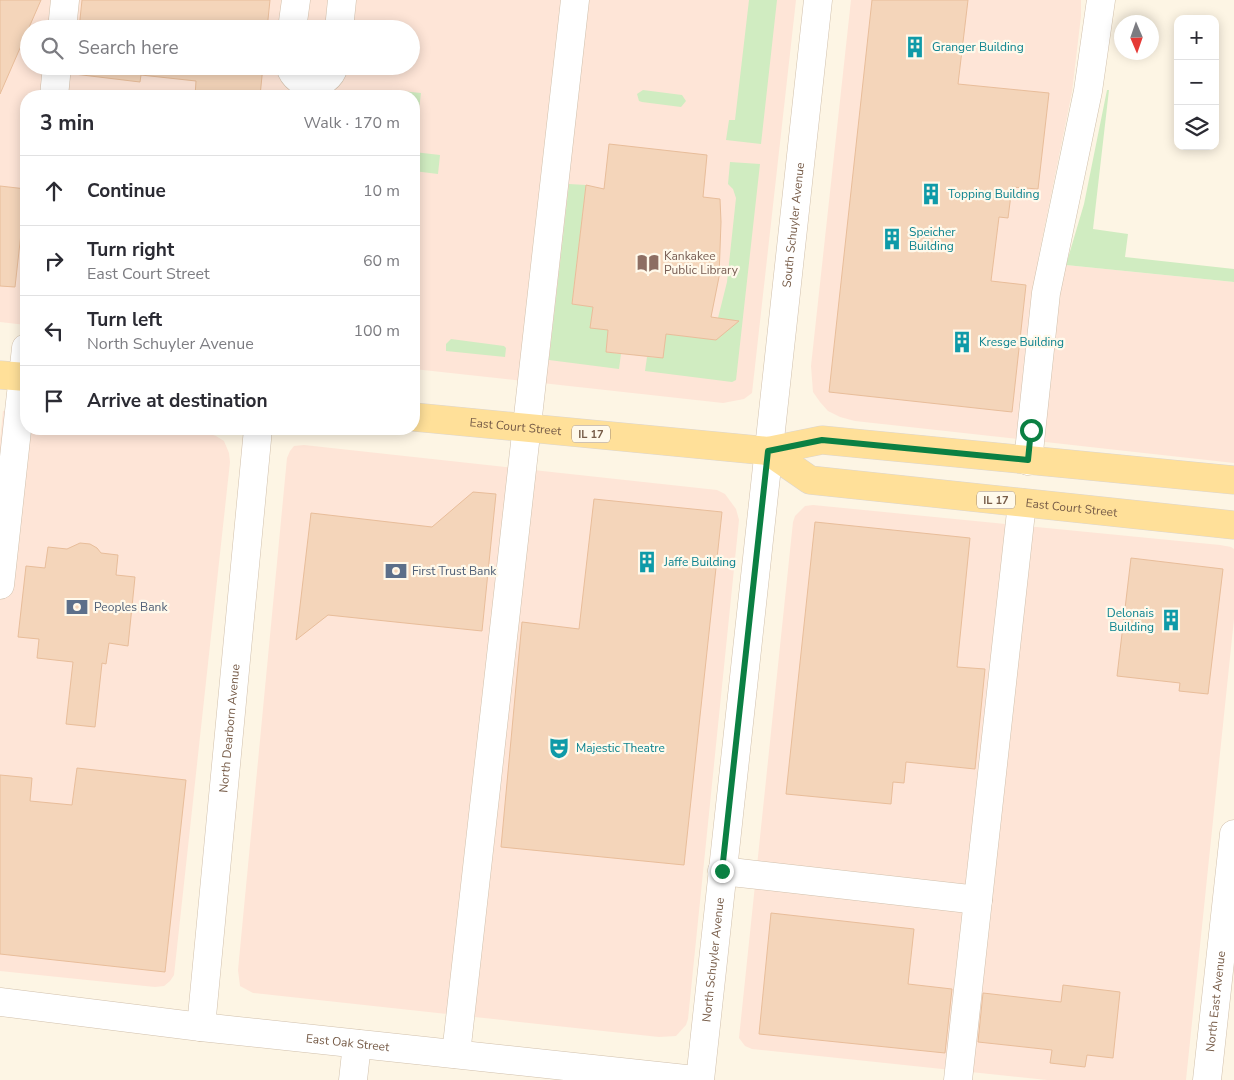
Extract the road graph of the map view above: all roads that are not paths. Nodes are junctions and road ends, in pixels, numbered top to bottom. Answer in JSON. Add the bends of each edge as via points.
{"nodes":[{"id":1,"x":65,"y":0,"type":"edge"},
{"id":2,"x":296,"y":0,"type":"edge"},
{"id":3,"x":342,"y":0,"type":"edge"},
{"id":4,"x":575,"y":0,"type":"edge"},
{"id":5,"x":818,"y":0,"type":"edge"},
{"id":6,"x":1101,"y":0,"type":"edge"},
{"id":7,"x":63,"y":20,"type":"edge"},
{"id":8,"x":293,"y":20,"type":"edge"},
{"id":9,"x":339,"y":20,"type":"edge"},
{"id":10,"x":57,"y":75,"type":"edge"},
{"id":11,"x":294,"y":75,"type":"edge"},
{"id":12,"x":330,"y":75,"type":"edge"},
{"id":13,"x":55,"y":90,"type":"edge"},
{"id":14,"x":16,"y":376,"type":"edge"},
{"id":15,"x":420,"y":418,"type":"edge"},
{"id":16,"x":527,"y":428,"type":"junction"},
{"id":17,"x":257,"y":435,"type":"edge"},
{"id":18,"x":768,"y":451,"type":"junction"},
{"id":19,"x":1028,"y":460,"type":"junction"},
{"id":20,"x":1234,"y":480,"type":"edge"},
{"id":21,"x":1022,"y":503,"type":"junction"},
{"id":22,"x":1234,"y":524,"type":"edge"},
{"id":23,"x":0,"y":585,"type":"edge"},
{"id":24,"x":1234,"y":834,"type":"edge"},
{"id":25,"x":722,"y":871,"type":"junction"},
{"id":26,"x":978,"y":900,"type":"junction"},
{"id":27,"x":0,"y":1002,"type":"edge"},
{"id":28,"x":201,"y":1027,"type":"junction"},
{"id":29,"x":357,"y":1044,"type":"junction"},
{"id":30,"x":456,"y":1054,"type":"junction"},
{"id":31,"x":353,"y":1080,"type":"edge"},
{"id":32,"x":694,"y":1080,"type":"edge"},
{"id":33,"x":700,"y":1080,"type":"edge"},
{"id":34,"x":958,"y":1080,"type":"edge"},
{"id":35,"x":1206,"y":1080,"type":"edge"}],
"edges":[{"from":1,"to":7,"type":"street"},
{"from":2,"to":8,"type":"street"},
{"from":3,"to":9,"type":"street"},
{"from":4,"to":16,"type":"street"},
{"from":5,"to":18,"type":"street","name":"South Schuyler Avenue"},
{"from":6,"to":19,"type":"street","via":[[1088,91],[1046,293]]},
{"from":10,"to":13,"type":"street"},
{"from":11,"to":12,"type":"street","via":[[303,82],[313,84]]},
{"from":14,"to":23,"type":"street"},
{"from":15,"to":16,"type":"main road","name":"East Court Street","number":"IL 17"},
{"from":16,"to":18,"type":"main road","name":"East Court Street","number":"IL 17"},
{"from":16,"to":30,"type":"street"},
{"from":17,"to":28,"type":"street","name":"North Dearborn Avenue"},
{"from":18,"to":19,"type":"main road","name":"East Court Street","number":"IL 17","via":[[822,440]]},
{"from":18,"to":21,"type":"main road","name":"East Court Street","number":"IL 17","via":[[810,480]]},
{"from":18,"to":25,"type":"street","name":"North Schuyler Avenue"},
{"from":19,"to":20,"type":"main road","name":"East Court Street","number":"IL 17"},
{"from":21,"to":22,"type":"main road","name":"East Court Street","number":"IL 17"},
{"from":21,"to":26,"type":"street"},
{"from":24,"to":35,"type":"street","name":"North East Avenue"},
{"from":25,"to":26,"type":"street"},
{"from":25,"to":33,"type":"street","name":"North Schuyler Avenue"},
{"from":26,"to":34,"type":"street"},
{"from":27,"to":28,"type":"street","name":"East Oak Street"},
{"from":28,"to":29,"type":"street","name":"East Oak Street"},
{"from":29,"to":30,"type":"street","name":"East Oak Street"},
{"from":29,"to":31,"type":"street"},
{"from":30,"to":32,"type":"street","name":"East Oak Street"}]}
